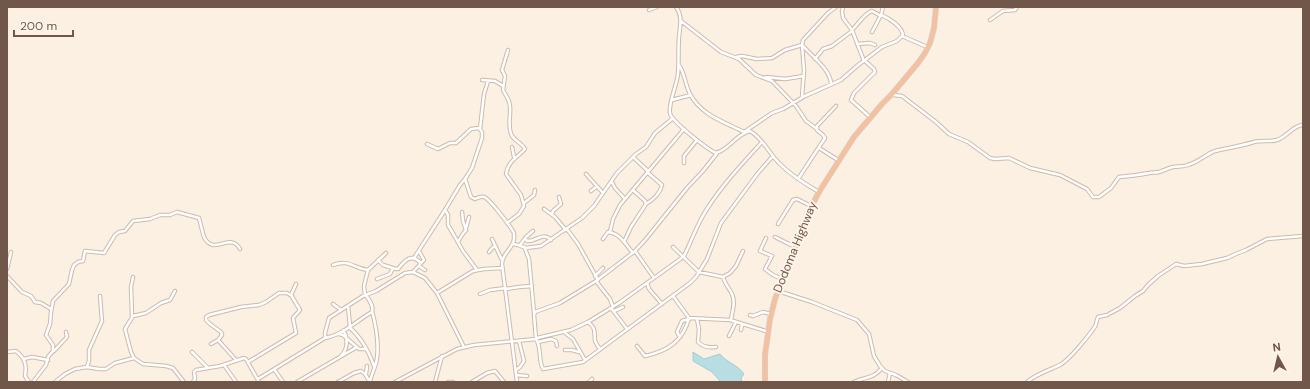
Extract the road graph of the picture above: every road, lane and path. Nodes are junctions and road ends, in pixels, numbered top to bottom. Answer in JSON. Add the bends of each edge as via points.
{"nodes":[{"id":1,"x":657,"y":7,"type":"edge"},
{"id":2,"x":676,"y":7,"type":"edge"},
{"id":3,"x":836,"y":7,"type":"edge"},
{"id":4,"x":843,"y":7,"type":"edge"},
{"id":5,"x":883,"y":7,"type":"edge"},
{"id":6,"x":936,"y":7,"type":"edge"},
{"id":7,"x":1017,"y":7,"type":"edge"},
{"id":8,"x":649,"y":10,"type":"dead end"},
{"id":9,"x":881,"y":16,"type":"junction"},
{"id":10,"x":990,"y":20,"type":"dead end"},
{"id":11,"x":680,"y":21,"type":"junction"},
{"id":12,"x":852,"y":30,"type":"junction"},
{"id":13,"x":872,"y":32,"type":"dead end"},
{"id":14,"x":903,"y":36,"type":"junction"},
{"id":15,"x":857,"y":44,"type":"junction"},
{"id":16,"x":875,"y":45,"type":"dead end"},
{"id":17,"x":802,"y":46,"type":"junction"},
{"id":18,"x":927,"y":47,"type":"junction"},
{"id":19,"x":508,"y":50,"type":"dead end"},
{"id":20,"x":735,"y":57,"type":"junction"},
{"id":21,"x":815,"y":59,"type":"junction"},
{"id":22,"x":865,"y":61,"type":"junction"},
{"id":23,"x":678,"y":65,"type":"junction"},
{"id":24,"x":804,"y":76,"type":"junction"},
{"id":25,"x":764,"y":78,"type":"junction"},
{"id":26,"x":482,"y":80,"type":"dead end"},
{"id":27,"x":488,"y":81,"type":"junction"},
{"id":28,"x":831,"y":84,"type":"junction"},
{"id":29,"x":503,"y":86,"type":"junction"},
{"id":30,"x":892,"y":94,"type":"junction"},
{"id":31,"x":691,"y":95,"type":"junction"},
{"id":32,"x":802,"y":97,"type":"junction"},
{"id":33,"x":672,"y":100,"type":"junction"},
{"id":34,"x":793,"y":103,"type":"junction"},
{"id":35,"x":836,"y":106,"type":"dead end"},
{"id":36,"x":870,"y":117,"type":"junction"},
{"id":37,"x":672,"y":119,"type":"junction"},
{"id":38,"x":1303,"y":125,"type":"edge"},
{"id":39,"x":480,"y":129,"type":"junction"},
{"id":40,"x":684,"y":129,"type":"junction"},
{"id":41,"x":817,"y":129,"type":"junction"},
{"id":42,"x":744,"y":132,"type":"junction"},
{"id":43,"x":697,"y":140,"type":"junction"},
{"id":44,"x":762,"y":142,"type":"junction"},
{"id":45,"x":427,"y":144,"type":"dead end"},
{"id":46,"x":512,"y":147,"type":"dead end"},
{"id":47,"x":819,"y":148,"type":"junction"},
{"id":48,"x":718,"y":152,"type":"junction"},
{"id":49,"x":774,"y":156,"type":"junction"},
{"id":50,"x":514,"y":157,"type":"junction"},
{"id":51,"x":633,"y":158,"type":"junction"},
{"id":52,"x":838,"y":160,"type":"junction"},
{"id":53,"x":684,"y":163,"type":"dead end"},
{"id":54,"x":647,"y":172,"type":"junction"},
{"id":55,"x":586,"y":174,"type":"dead end"},
{"id":56,"x":465,"y":179,"type":"junction"},
{"id":57,"x":798,"y":179,"type":"junction"},
{"id":58,"x":612,"y":182,"type":"junction"},
{"id":59,"x":596,"y":187,"type":"junction"},
{"id":60,"x":535,"y":190,"type":"dead end"},
{"id":61,"x":633,"y":190,"type":"junction"},
{"id":62,"x":591,"y":191,"type":"dead end"},
{"id":63,"x":819,"y":192,"type":"junction"},
{"id":64,"x":603,"y":193,"type":"junction"},
{"id":65,"x":560,"y":197,"type":"dead end"},
{"id":66,"x":625,"y":198,"type":"junction"},
{"id":67,"x":524,"y":203,"type":"junction"},
{"id":68,"x":646,"y":204,"type":"junction"},
{"id":69,"x":811,"y":206,"type":"junction"},
{"id":70,"x":544,"y":209,"type":"dead end"},
{"id":71,"x":445,"y":210,"type":"junction"},
{"id":72,"x":462,"y":212,"type":"dead end"},
{"id":73,"x":552,"y":214,"type":"junction"},
{"id":74,"x":469,"y":217,"type":"dead end"},
{"id":75,"x":507,"y":223,"type":"junction"},
{"id":76,"x":778,"y":224,"type":"dead end"},
{"id":77,"x":466,"y":228,"type":"junction"},
{"id":78,"x":567,"y":229,"type":"junction"},
{"id":79,"x":533,"y":231,"type":"dead end"},
{"id":80,"x":610,"y":232,"type":"junction"},
{"id":81,"x":1303,"y":236,"type":"edge"},
{"id":82,"x":776,"y":237,"type":"dead end"},
{"id":83,"x":525,"y":238,"type":"junction"},
{"id":84,"x":766,"y":238,"type":"dead end"},
{"id":85,"x":492,"y":239,"type":"dead end"},
{"id":86,"x":603,"y":239,"type":"dead end"},
{"id":87,"x":551,"y":240,"type":"junction"},
{"id":88,"x":458,"y":242,"type":"junction"},
{"id":89,"x":624,"y":242,"type":"junction"},
{"id":90,"x":512,"y":244,"type":"junction"},
{"id":91,"x":520,"y":246,"type":"junction"},
{"id":92,"x":496,"y":247,"type":"junction"},
{"id":93,"x":673,"y":247,"type":"dead end"},
{"id":94,"x":795,"y":247,"type":"junction"},
{"id":95,"x":525,"y":248,"type":"junction"},
{"id":96,"x":240,"y":249,"type":"dead end"},
{"id":97,"x":419,"y":251,"type":"junction"},
{"id":98,"x":743,"y":251,"type":"dead end"},
{"id":99,"x":11,"y":252,"type":"dead end"},
{"id":100,"x":489,"y":252,"type":"dead end"},
{"id":101,"x":634,"y":252,"type":"junction"},
{"id":102,"x":386,"y":253,"type":"dead end"},
{"id":103,"x":684,"y":256,"type":"junction"},
{"id":104,"x":414,"y":258,"type":"junction"},
{"id":105,"x":378,"y":260,"type":"junction"},
{"id":106,"x":502,"y":260,"type":"junction"},
{"id":107,"x":422,"y":263,"type":"junction"},
{"id":108,"x":333,"y":265,"type":"dead end"},
{"id":109,"x":419,"y":266,"type":"junction"},
{"id":110,"x":393,"y":268,"type":"junction"},
{"id":111,"x":502,"y":268,"type":"junction"},
{"id":112,"x":603,"y":268,"type":"dead end"},
{"id":113,"x":7,"y":269,"type":"edge"},
{"id":114,"x":368,"y":270,"type":"junction"},
{"id":115,"x":425,"y":270,"type":"dead end"},
{"id":116,"x":477,"y":270,"type":"junction"},
{"id":117,"x":413,"y":272,"type":"junction"},
{"id":118,"x":699,"y":272,"type":"junction"},
{"id":119,"x":7,"y":276,"type":"edge"},
{"id":120,"x":723,"y":276,"type":"junction"},
{"id":121,"x":133,"y":277,"type":"dead end"},
{"id":122,"x":595,"y":277,"type":"junction"},
{"id":123,"x":654,"y":278,"type":"junction"},
{"id":124,"x":377,"y":279,"type":"dead end"},
{"id":125,"x":783,"y":279,"type":"junction"},
{"id":126,"x":597,"y":281,"type":"junction"},
{"id":127,"x":647,"y":283,"type":"junction"},
{"id":128,"x":296,"y":284,"type":"dead end"},
{"id":129,"x":532,"y":286,"type":"junction"},
{"id":130,"x":506,"y":289,"type":"junction"},
{"id":131,"x":175,"y":291,"type":"dead end"},
{"id":132,"x":778,"y":291,"type":"junction"},
{"id":133,"x":437,"y":293,"type":"junction"},
{"id":134,"x":480,"y":294,"type":"dead end"},
{"id":135,"x":366,"y":295,"type":"junction"},
{"id":136,"x":100,"y":296,"type":"dead end"},
{"id":137,"x":292,"y":296,"type":"junction"},
{"id":138,"x":673,"y":296,"type":"junction"},
{"id":139,"x":333,"y":304,"type":"dead end"},
{"id":140,"x":662,"y":304,"type":"junction"},
{"id":141,"x":348,"y":306,"type":"junction"},
{"id":142,"x":612,"y":307,"type":"junction"},
{"id":143,"x":623,"y":307,"type":"dead end"},
{"id":144,"x":51,"y":309,"type":"junction"},
{"id":145,"x":341,"y":310,"type":"junction"},
{"id":146,"x":614,"y":311,"type":"junction"},
{"id":147,"x":372,"y":312,"type":"junction"},
{"id":148,"x":534,"y":313,"type":"junction"},
{"id":149,"x":771,"y":314,"type":"junction"},
{"id":150,"x":750,"y":315,"type":"dead end"},
{"id":151,"x":132,"y":317,"type":"junction"},
{"id":152,"x":689,"y":318,"type":"junction"},
{"id":153,"x":697,"y":319,"type":"junction"},
{"id":154,"x":731,"y":320,"type":"junction"},
{"id":155,"x":588,"y":322,"type":"junction"},
{"id":156,"x":736,"y":322,"type":"junction"},
{"id":157,"x":742,"y":324,"type":"junction"},
{"id":158,"x":350,"y":326,"type":"junction"},
{"id":159,"x":627,"y":329,"type":"junction"},
{"id":160,"x":344,"y":330,"type":"junction"},
{"id":161,"x":741,"y":330,"type":"dead end"},
{"id":162,"x":66,"y":332,"type":"dead end"},
{"id":163,"x":564,"y":332,"type":"junction"},
{"id":164,"x":769,"y":332,"type":"junction"},
{"id":165,"x":338,"y":334,"type":"junction"},
{"id":166,"x":729,"y":336,"type":"dead end"},
{"id":167,"x":325,"y":338,"type":"junction"},
{"id":168,"x":346,"y":338,"type":"junction"},
{"id":169,"x":536,"y":338,"type":"junction"},
{"id":170,"x":680,"y":338,"type":"junction"},
{"id":171,"x":218,"y":340,"type":"junction"},
{"id":172,"x":519,"y":341,"type":"junction"},
{"id":173,"x":512,"y":342,"type":"junction"},
{"id":174,"x":538,"y":342,"type":"junction"},
{"id":175,"x":211,"y":344,"type":"dead end"},
{"id":176,"x":557,"y":346,"type":"dead end"},
{"id":177,"x":637,"y":346,"type":"dead end"},
{"id":178,"x":357,"y":347,"type":"junction"},
{"id":179,"x":464,"y":347,"type":"junction"},
{"id":180,"x":716,"y":347,"type":"dead end"},
{"id":181,"x":365,"y":349,"type":"junction"},
{"id":182,"x":600,"y":349,"type":"junction"},
{"id":183,"x":565,"y":350,"type":"dead end"},
{"id":184,"x":7,"y":352,"type":"edge"},
{"id":185,"x":53,"y":352,"type":"junction"},
{"id":186,"x":192,"y":352,"type":"dead end"},
{"id":187,"x":581,"y":353,"type":"junction"},
{"id":188,"x":442,"y":356,"type":"junction"},
{"id":189,"x":340,"y":357,"type":"junction"},
{"id":190,"x":134,"y":358,"type":"junction"},
{"id":191,"x":24,"y":359,"type":"junction"},
{"id":192,"x":48,"y":360,"type":"junction"},
{"id":193,"x":236,"y":360,"type":"junction"},
{"id":194,"x":585,"y":360,"type":"junction"},
{"id":195,"x":248,"y":362,"type":"junction"},
{"id":196,"x":224,"y":365,"type":"junction"},
{"id":197,"x":366,"y":366,"type":"dead end"},
{"id":198,"x":87,"y":367,"type":"junction"},
{"id":199,"x":208,"y":368,"type":"junction"},
{"id":200,"x":374,"y":368,"type":"junction"},
{"id":201,"x":882,"y":368,"type":"junction"},
{"id":202,"x":274,"y":369,"type":"junction"},
{"id":203,"x":366,"y":370,"type":"junction"},
{"id":204,"x":516,"y":370,"type":"junction"},
{"id":205,"x":890,"y":373,"type":"junction"},
{"id":206,"x":366,"y":375,"type":"junction"},
{"id":207,"x":516,"y":375,"type":"junction"},
{"id":208,"x":527,"y":376,"type":"dead end"},
{"id":209,"x":898,"y":376,"type":"junction"},
{"id":210,"x":258,"y":381,"type":"edge"},
{"id":211,"x":29,"y":382,"type":"edge"},
{"id":212,"x":33,"y":382,"type":"edge"},
{"id":213,"x":55,"y":382,"type":"edge"},
{"id":214,"x":184,"y":382,"type":"edge"},
{"id":215,"x":193,"y":382,"type":"edge"},
{"id":216,"x":236,"y":382,"type":"edge"},
{"id":217,"x":283,"y":382,"type":"edge"},
{"id":218,"x":297,"y":382,"type":"edge"},
{"id":219,"x":338,"y":382,"type":"edge"},
{"id":220,"x":370,"y":382,"type":"edge"},
{"id":221,"x":395,"y":382,"type":"edge"},
{"id":222,"x":435,"y":382,"type":"edge"},
{"id":223,"x":448,"y":382,"type":"edge"},
{"id":224,"x":453,"y":382,"type":"edge"},
{"id":225,"x":472,"y":382,"type":"edge"},
{"id":226,"x":504,"y":382,"type":"edge"},
{"id":227,"x":517,"y":382,"type":"edge"},
{"id":228,"x":765,"y":382,"type":"edge"},
{"id":229,"x":854,"y":382,"type":"edge"},
{"id":230,"x":888,"y":382,"type":"edge"},
{"id":231,"x":903,"y":382,"type":"edge"},
{"id":232,"x":908,"y":382,"type":"edge"},
{"id":233,"x":1027,"y":382,"type":"edge"}],
"edges":[{"from":1,"to":8,"type":"street"},
{"from":2,"to":11,"type":"street","via":[[680,13]]},
{"from":3,"to":17,"type":"street","via":[[805,36]]},
{"from":4,"to":12,"type":"street","via":[[843,18]]},
{"from":5,"to":9,"type":"street"},
{"from":6,"to":18,"type":"highway","name":"Dodoma Highway","via":[[934,28]]},
{"from":7,"to":10,"type":"street","via":[[1015,10],[1003,11]]},
{"from":9,"to":12,"type":"street","via":[[869,11]]},
{"from":9,"to":13,"type":"street"},
{"from":9,"to":14,"type":"street","via":[[902,29]]},
{"from":11,"to":20,"type":"street","via":[[721,52]]},
{"from":11,"to":23,"type":"street"},
{"from":12,"to":15,"type":"street"},
{"from":12,"to":21,"type":"street","via":[[832,46],[823,49]]},
{"from":14,"to":18,"type":"street"},
{"from":14,"to":22,"type":"street","via":[[882,47]]},
{"from":15,"to":16,"type":"street"},
{"from":15,"to":22,"type":"street"},
{"from":17,"to":20,"type":"street","via":[[785,50],[772,58]]},
{"from":17,"to":21,"type":"street"},
{"from":17,"to":24,"type":"street"},
{"from":18,"to":30,"type":"highway","name":"Dodoma Highway","via":[[918,63]]},
{"from":19,"to":29,"type":"street","via":[[502,70],[505,76]]},
{"from":20,"to":25,"type":"street","via":[[755,75]]},
{"from":21,"to":28,"type":"street","via":[[829,75]]},
{"from":22,"to":28,"type":"street","via":[[841,80]]},
{"from":22,"to":36,"type":"street","via":[[875,72],[854,93],[851,100]]},
{"from":23,"to":31,"type":"street","via":[[683,71]]},
{"from":23,"to":33,"type":"street"},
{"from":24,"to":25,"type":"street","via":[[785,79]]},
{"from":24,"to":32,"type":"street"},
{"from":25,"to":34,"type":"street","via":[[772,81]]},
{"from":26,"to":27,"type":"street"},
{"from":27,"to":29,"type":"street","via":[[495,81]]},
{"from":27,"to":39,"type":"street"},
{"from":28,"to":32,"type":"street"},
{"from":29,"to":50,"type":"street","via":[[510,107],[512,136],[524,148]]},
{"from":30,"to":36,"type":"highway","name":"Dodoma Highway"},
{"from":30,"to":38,"type":"street","via":[[902,96],[949,134],[968,142],[990,158],[1009,158],[1030,168],[1059,175],[1087,189],[1095,197],[1111,188],[1119,177],[1159,172],[1188,165],[1214,152],[1255,142],[1279,140],[1296,126]]},
{"from":31,"to":33,"type":"street"},
{"from":31,"to":42,"type":"street","via":[[715,119]]},
{"from":32,"to":34,"type":"street"},
{"from":33,"to":37,"type":"street","via":[[669,111]]},
{"from":34,"to":41,"type":"street","via":[[806,121]]},
{"from":34,"to":42,"type":"street","via":[[772,113]]},
{"from":35,"to":41,"type":"street"},
{"from":36,"to":52,"type":"highway","name":"Dodoma Highway"},
{"from":37,"to":40,"type":"street"},
{"from":37,"to":51,"type":"street","via":[[655,133],[646,147]]},
{"from":39,"to":45,"type":"street","via":[[471,129],[456,143],[441,148]]},
{"from":39,"to":56,"type":"street","via":[[482,138],[472,168]]},
{"from":40,"to":43,"type":"street"},
{"from":40,"to":54,"type":"street"},
{"from":41,"to":47,"type":"street","via":[[825,138]]},
{"from":42,"to":44,"type":"street","via":[[750,131]]},
{"from":42,"to":48,"type":"street"},
{"from":43,"to":48,"type":"street"},
{"from":43,"to":53,"type":"street","via":[[684,156]]},
{"from":44,"to":49,"type":"street"},
{"from":44,"to":103,"type":"street","via":[[707,208]]},
{"from":46,"to":50,"type":"street"},
{"from":47,"to":52,"type":"street"},
{"from":47,"to":57,"type":"street"},
{"from":48,"to":101,"type":"street"},
{"from":49,"to":57,"type":"street"},
{"from":49,"to":118,"type":"street","via":[[758,173],[721,223]]},
{"from":50,"to":67,"type":"street","via":[[508,165],[506,174],[517,187]]},
{"from":51,"to":54,"type":"street"},
{"from":51,"to":58,"type":"street","via":[[617,173]]},
{"from":52,"to":63,"type":"highway","name":"Dodoma Highway"},
{"from":54,"to":61,"type":"street"},
{"from":54,"to":68,"type":"street","via":[[662,186],[656,197]]},
{"from":55,"to":59,"type":"street"},
{"from":56,"to":71,"type":"street"},
{"from":56,"to":75,"type":"street","via":[[471,197],[486,198]]},
{"from":57,"to":63,"type":"street"},
{"from":58,"to":64,"type":"street"},
{"from":58,"to":66,"type":"street"},
{"from":59,"to":62,"type":"street"},
{"from":59,"to":64,"type":"street"},
{"from":60,"to":67,"type":"street","via":[[534,195]]},
{"from":61,"to":66,"type":"street"},
{"from":61,"to":68,"type":"street","via":[[646,201]]},
{"from":63,"to":69,"type":"highway","name":"Dodoma Highway"},
{"from":64,"to":78,"type":"street","via":[[589,212]]},
{"from":65,"to":73,"type":"street","via":[[561,204]]},
{"from":66,"to":80,"type":"street","via":[[616,212]]},
{"from":67,"to":75,"type":"street","via":[[522,211]]},
{"from":68,"to":89,"type":"street"},
{"from":69,"to":76,"type":"street","via":[[797,199],[793,200]]},
{"from":69,"to":94,"type":"highway","name":"Dodoma Highway"},
{"from":70,"to":73,"type":"street"},
{"from":71,"to":88,"type":"street","via":[[448,225]]},
{"from":71,"to":97,"type":"street"},
{"from":72,"to":77,"type":"street"},
{"from":73,"to":78,"type":"street"},
{"from":74,"to":77,"type":"street"},
{"from":75,"to":90,"type":"street","via":[[514,233]]},
{"from":77,"to":88,"type":"street"},
{"from":78,"to":87,"type":"street"},
{"from":78,"to":122,"type":"street"},
{"from":79,"to":83,"type":"street"},
{"from":80,"to":86,"type":"street"},
{"from":80,"to":89,"type":"street"},
{"from":81,"to":233,"type":"street","via":[[1267,239],[1228,258],[1202,264],[1176,264],[1120,308],[1098,317],[1094,328],[1078,348],[1060,364]]},
{"from":82,"to":94,"type":"street"},
{"from":83,"to":87,"type":"street","via":[[532,241],[548,236]]},
{"from":83,"to":91,"type":"street"},
{"from":84,"to":125,"type":"street","via":[[760,251],[772,256],[765,269]]},
{"from":85,"to":92,"type":"street"},
{"from":87,"to":95,"type":"street","via":[[541,246]]},
{"from":88,"to":116,"type":"street"},
{"from":89,"to":101,"type":"street"},
{"from":90,"to":91,"type":"street"},
{"from":90,"to":106,"type":"street"},
{"from":91,"to":95,"type":"street"},
{"from":92,"to":100,"type":"street"},
{"from":92,"to":106,"type":"street"},
{"from":93,"to":103,"type":"street"},
{"from":94,"to":125,"type":"highway","name":"Dodoma Highway"},
{"from":95,"to":129,"type":"street","via":[[530,260]]},
{"from":96,"to":144,"type":"street","via":[[232,242],[218,246],[209,243],[204,236],[199,218],[181,212],[133,221],[126,230],[115,235],[104,253],[84,252],[83,261],[73,266],[70,283],[54,299]]},
{"from":97,"to":104,"type":"street"},
{"from":97,"to":107,"type":"street","via":[[424,259]]},
{"from":98,"to":120,"type":"street","via":[[736,266]]},
{"from":99,"to":113,"type":"street"},
{"from":101,"to":123,"type":"street"},
{"from":101,"to":126,"type":"street"},
{"from":102,"to":105,"type":"street"},
{"from":103,"to":118,"type":"street"},
{"from":103,"to":123,"type":"street"},
{"from":104,"to":107,"type":"street"},
{"from":104,"to":110,"type":"street","via":[[404,262],[398,269]]},
{"from":105,"to":110,"type":"street","via":[[383,265]]},
{"from":105,"to":114,"type":"street"},
{"from":106,"to":111,"type":"street"},
{"from":107,"to":109,"type":"street"},
{"from":108,"to":114,"type":"street","via":[[344,262]]},
{"from":109,"to":115,"type":"street"},
{"from":109,"to":117,"type":"street"},
{"from":110,"to":124,"type":"street","via":[[390,274]]},
{"from":111,"to":116,"type":"street"},
{"from":111,"to":130,"type":"street"},
{"from":112,"to":122,"type":"street"},
{"from":114,"to":135,"type":"street","via":[[364,286]]},
{"from":116,"to":133,"type":"street"},
{"from":117,"to":133,"type":"street","via":[[425,278]]},
{"from":117,"to":135,"type":"street","via":[[406,273]]},
{"from":118,"to":120,"type":"street"},
{"from":118,"to":138,"type":"street"},
{"from":119,"to":144,"type":"street","via":[[24,294]]},
{"from":120,"to":154,"type":"street","via":[[734,301]]},
{"from":121,"to":151,"type":"street"},
{"from":122,"to":126,"type":"street"},
{"from":123,"to":127,"type":"street"},
{"from":125,"to":132,"type":"highway","name":"Dodoma Highway"},
{"from":126,"to":142,"type":"street","via":[[610,299]]},
{"from":126,"to":148,"type":"street","via":[[560,303]]},
{"from":127,"to":140,"type":"street"},
{"from":127,"to":142,"type":"street"},
{"from":128,"to":137,"type":"street"},
{"from":129,"to":130,"type":"street"},
{"from":129,"to":148,"type":"street"},
{"from":130,"to":134,"type":"street","via":[[490,290]]},
{"from":130,"to":173,"type":"street"},
{"from":131,"to":151,"type":"street","via":[[170,300]]},
{"from":132,"to":149,"type":"highway","name":"Dodoma Highway"},
{"from":132,"to":201,"type":"street","via":[[857,320],[869,334],[874,356]]},
{"from":133,"to":179,"type":"street"},
{"from":135,"to":141,"type":"street"},
{"from":135,"to":147,"type":"street","via":[[371,303]]},
{"from":136,"to":198,"type":"street","via":[[102,321],[89,349]]},
{"from":137,"to":171,"type":"street","via":[[279,293],[260,305],[209,315],[206,317],[208,322],[222,332]]},
{"from":137,"to":195,"type":"street","via":[[300,310],[293,318],[296,333]]},
{"from":138,"to":140,"type":"street"},
{"from":138,"to":152,"type":"street"},
{"from":139,"to":145,"type":"street"},
{"from":140,"to":159,"type":"street"},
{"from":141,"to":145,"type":"street"},
{"from":141,"to":158,"type":"street"},
{"from":142,"to":146,"type":"street"},
{"from":142,"to":155,"type":"street"},
{"from":143,"to":146,"type":"street"},
{"from":144,"to":185,"type":"street","via":[[46,335],[53,345]]},
{"from":145,"to":167,"type":"street","via":[[328,319]]},
{"from":146,"to":159,"type":"street"},
{"from":147,"to":158,"type":"street"},
{"from":147,"to":200,"type":"street","via":[[377,331],[377,359]]},
{"from":148,"to":169,"type":"street"},
{"from":149,"to":150,"type":"street","via":[[762,312]]},
{"from":149,"to":164,"type":"highway","name":"Dodoma Highway"},
{"from":151,"to":190,"type":"street","via":[[125,329]]},
{"from":152,"to":153,"type":"street"},
{"from":152,"to":170,"type":"street"},
{"from":152,"to":170,"type":"street","via":[[679,325],[677,332]]},
{"from":153,"to":154,"type":"street"},
{"from":153,"to":180,"type":"street","via":[[698,342]]},
{"from":154,"to":156,"type":"street"},
{"from":155,"to":163,"type":"street"},
{"from":155,"to":182,"type":"street","via":[[595,331],[595,342]]},
{"from":156,"to":157,"type":"street"},
{"from":156,"to":166,"type":"street"},
{"from":157,"to":161,"type":"street"},
{"from":157,"to":164,"type":"street"},
{"from":158,"to":160,"type":"street"},
{"from":158,"to":181,"type":"street"},
{"from":159,"to":182,"type":"street"},
{"from":160,"to":165,"type":"street"},
{"from":160,"to":168,"type":"street"},
{"from":162,"to":185,"type":"street","via":[[67,338]]},
{"from":163,"to":169,"type":"street"},
{"from":163,"to":187,"type":"street","via":[[573,339]]},
{"from":164,"to":228,"type":"highway","name":"Dodoma Highway"},
{"from":165,"to":167,"type":"street"},
{"from":165,"to":168,"type":"street"},
{"from":167,"to":202,"type":"street"},
{"from":168,"to":178,"type":"street"},
{"from":168,"to":189,"type":"street","via":[[345,352]]},
{"from":169,"to":172,"type":"street"},
{"from":169,"to":174,"type":"street"},
{"from":170,"to":177,"type":"street","via":[[674,344],[645,356]]},
{"from":171,"to":175,"type":"street"},
{"from":171,"to":193,"type":"street"},
{"from":172,"to":173,"type":"street"},
{"from":172,"to":204,"type":"street","via":[[524,361]]},
{"from":173,"to":179,"type":"street"},
{"from":173,"to":204,"type":"street"},
{"from":174,"to":176,"type":"street","via":[[551,339]]},
{"from":174,"to":194,"type":"street","via":[[543,369]]},
{"from":178,"to":181,"type":"street"},
{"from":178,"to":189,"type":"street"},
{"from":179,"to":188,"type":"street"},
{"from":181,"to":200,"type":"street"},
{"from":182,"to":194,"type":"street"},
{"from":183,"to":187,"type":"street"},
{"from":184,"to":191,"type":"street","via":[[16,351]]},
{"from":185,"to":192,"type":"street"},
{"from":186,"to":199,"type":"street"},
{"from":187,"to":194,"type":"street"},
{"from":188,"to":221,"type":"street"},
{"from":188,"to":222,"type":"street"},
{"from":189,"to":218,"type":"street"},
{"from":190,"to":198,"type":"street","via":[[115,363],[106,369]]},
{"from":190,"to":214,"type":"street","via":[[143,364],[173,368]]},
{"from":191,"to":192,"type":"street","via":[[32,357]]},
{"from":191,"to":211,"type":"street","via":[[24,376]]},
{"from":192,"to":212,"type":"street"},
{"from":193,"to":195,"type":"street","via":[[244,358]]},
{"from":193,"to":196,"type":"street"},
{"from":195,"to":210,"type":"street"},
{"from":196,"to":199,"type":"street"},
{"from":196,"to":216,"type":"street"},
{"from":197,"to":203,"type":"street"},
{"from":198,"to":213,"type":"street","via":[[72,370]]},
{"from":199,"to":215,"type":"street","via":[[194,371]]},
{"from":200,"to":203,"type":"street"},
{"from":200,"to":220,"type":"street"},
{"from":201,"to":205,"type":"street"},
{"from":201,"to":229,"type":"street","via":[[871,377]]},
{"from":202,"to":210,"type":"street"},
{"from":202,"to":217,"type":"street"},
{"from":203,"to":206,"type":"street"},
{"from":204,"to":207,"type":"street"},
{"from":205,"to":209,"type":"street"},
{"from":205,"to":230,"type":"street"},
{"from":206,"to":219,"type":"street","via":[[364,372],[358,372]]},
{"from":206,"to":220,"type":"street"},
{"from":207,"to":208,"type":"street"},
{"from":207,"to":227,"type":"street"},
{"from":209,"to":231,"type":"street"},
{"from":209,"to":232,"type":"street"},
{"from":223,"to":224,"type":"street"},
{"from":225,"to":226,"type":"street","via":[[494,371]]}]}
